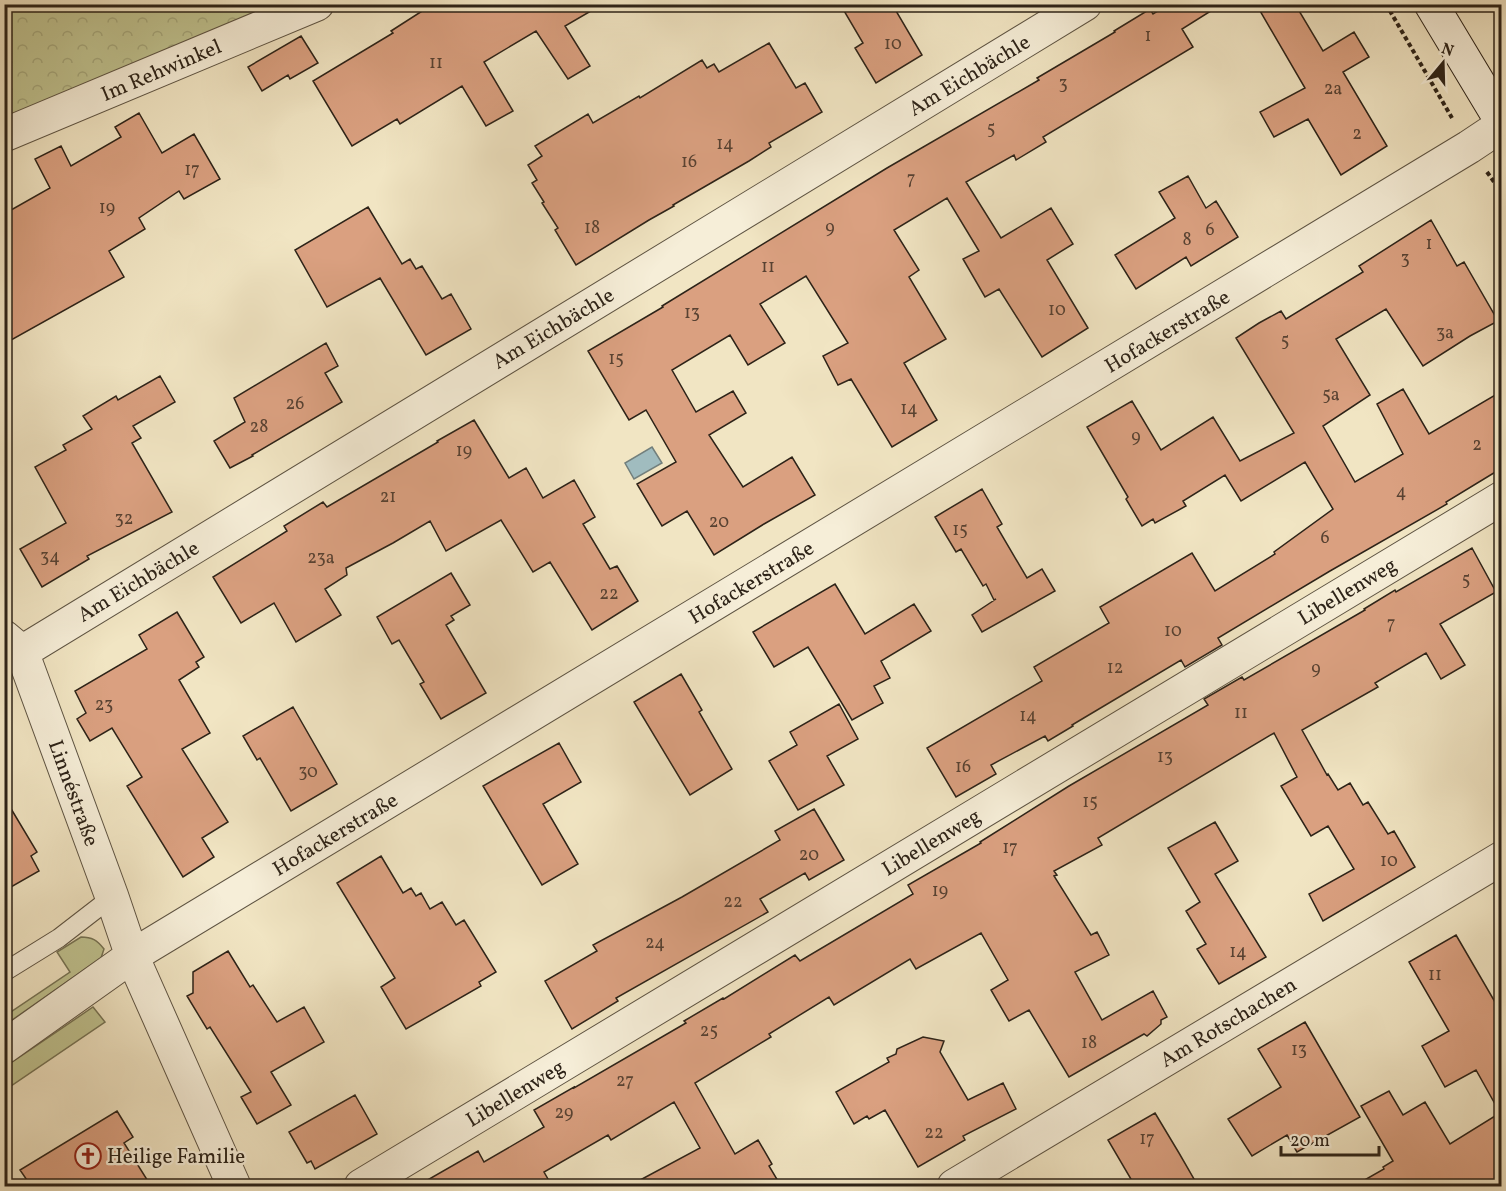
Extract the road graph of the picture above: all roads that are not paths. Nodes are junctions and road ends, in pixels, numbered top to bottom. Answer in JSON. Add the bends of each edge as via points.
{"nodes":[{"id":1,"x":317,"y":4,"type":"edge"},
{"id":2,"x":1085,"y":4,"type":"edge"},
{"id":3,"x":1431,"y":4,"type":"edge"},
{"id":4,"x":1502,"y":124,"type":"edge"},
{"id":5,"x":4,"y":135,"type":"edge"},
{"id":6,"x":1502,"y":498,"type":"edge"},
{"id":7,"x":13,"y":645,"type":"edge"},
{"id":8,"x":1502,"y":858,"type":"edge"},
{"id":9,"x":112,"y":897,"type":"junction"},
{"id":10,"x":132,"y":956,"type":"junction"},
{"id":11,"x":4,"y":972,"type":"edge"},
{"id":12,"x":4,"y":1047,"type":"edge"},
{"id":13,"x":234,"y":1186,"type":"edge"},
{"id":14,"x":361,"y":1186,"type":"edge"},
{"id":15,"x":954,"y":1186,"type":"edge"}],
"edges":[{"from":1,"to":5,"type":"street","name":"Im Rehwinkel"},
{"from":2,"to":7,"type":"street","name":"Am Eichbächle"},
{"from":3,"to":4,"type":"street"},
{"from":4,"to":10,"type":"street","name":"Hofackerstraße","via":[[1470,147]]},
{"from":6,"to":14,"type":"street","name":"Libellenweg"},
{"from":7,"to":9,"type":"street","name":"Linnéstraße"},
{"from":8,"to":15,"type":"street","name":"Am Rotschachen"},
{"from":9,"to":10,"type":"street","name":"Linnéstraße"},
{"from":9,"to":11,"type":"lane"},
{"from":10,"to":12,"type":"street","name":"Hofackerstraße"},
{"from":10,"to":13,"type":"street","name":"Linnéstraße"}]}
